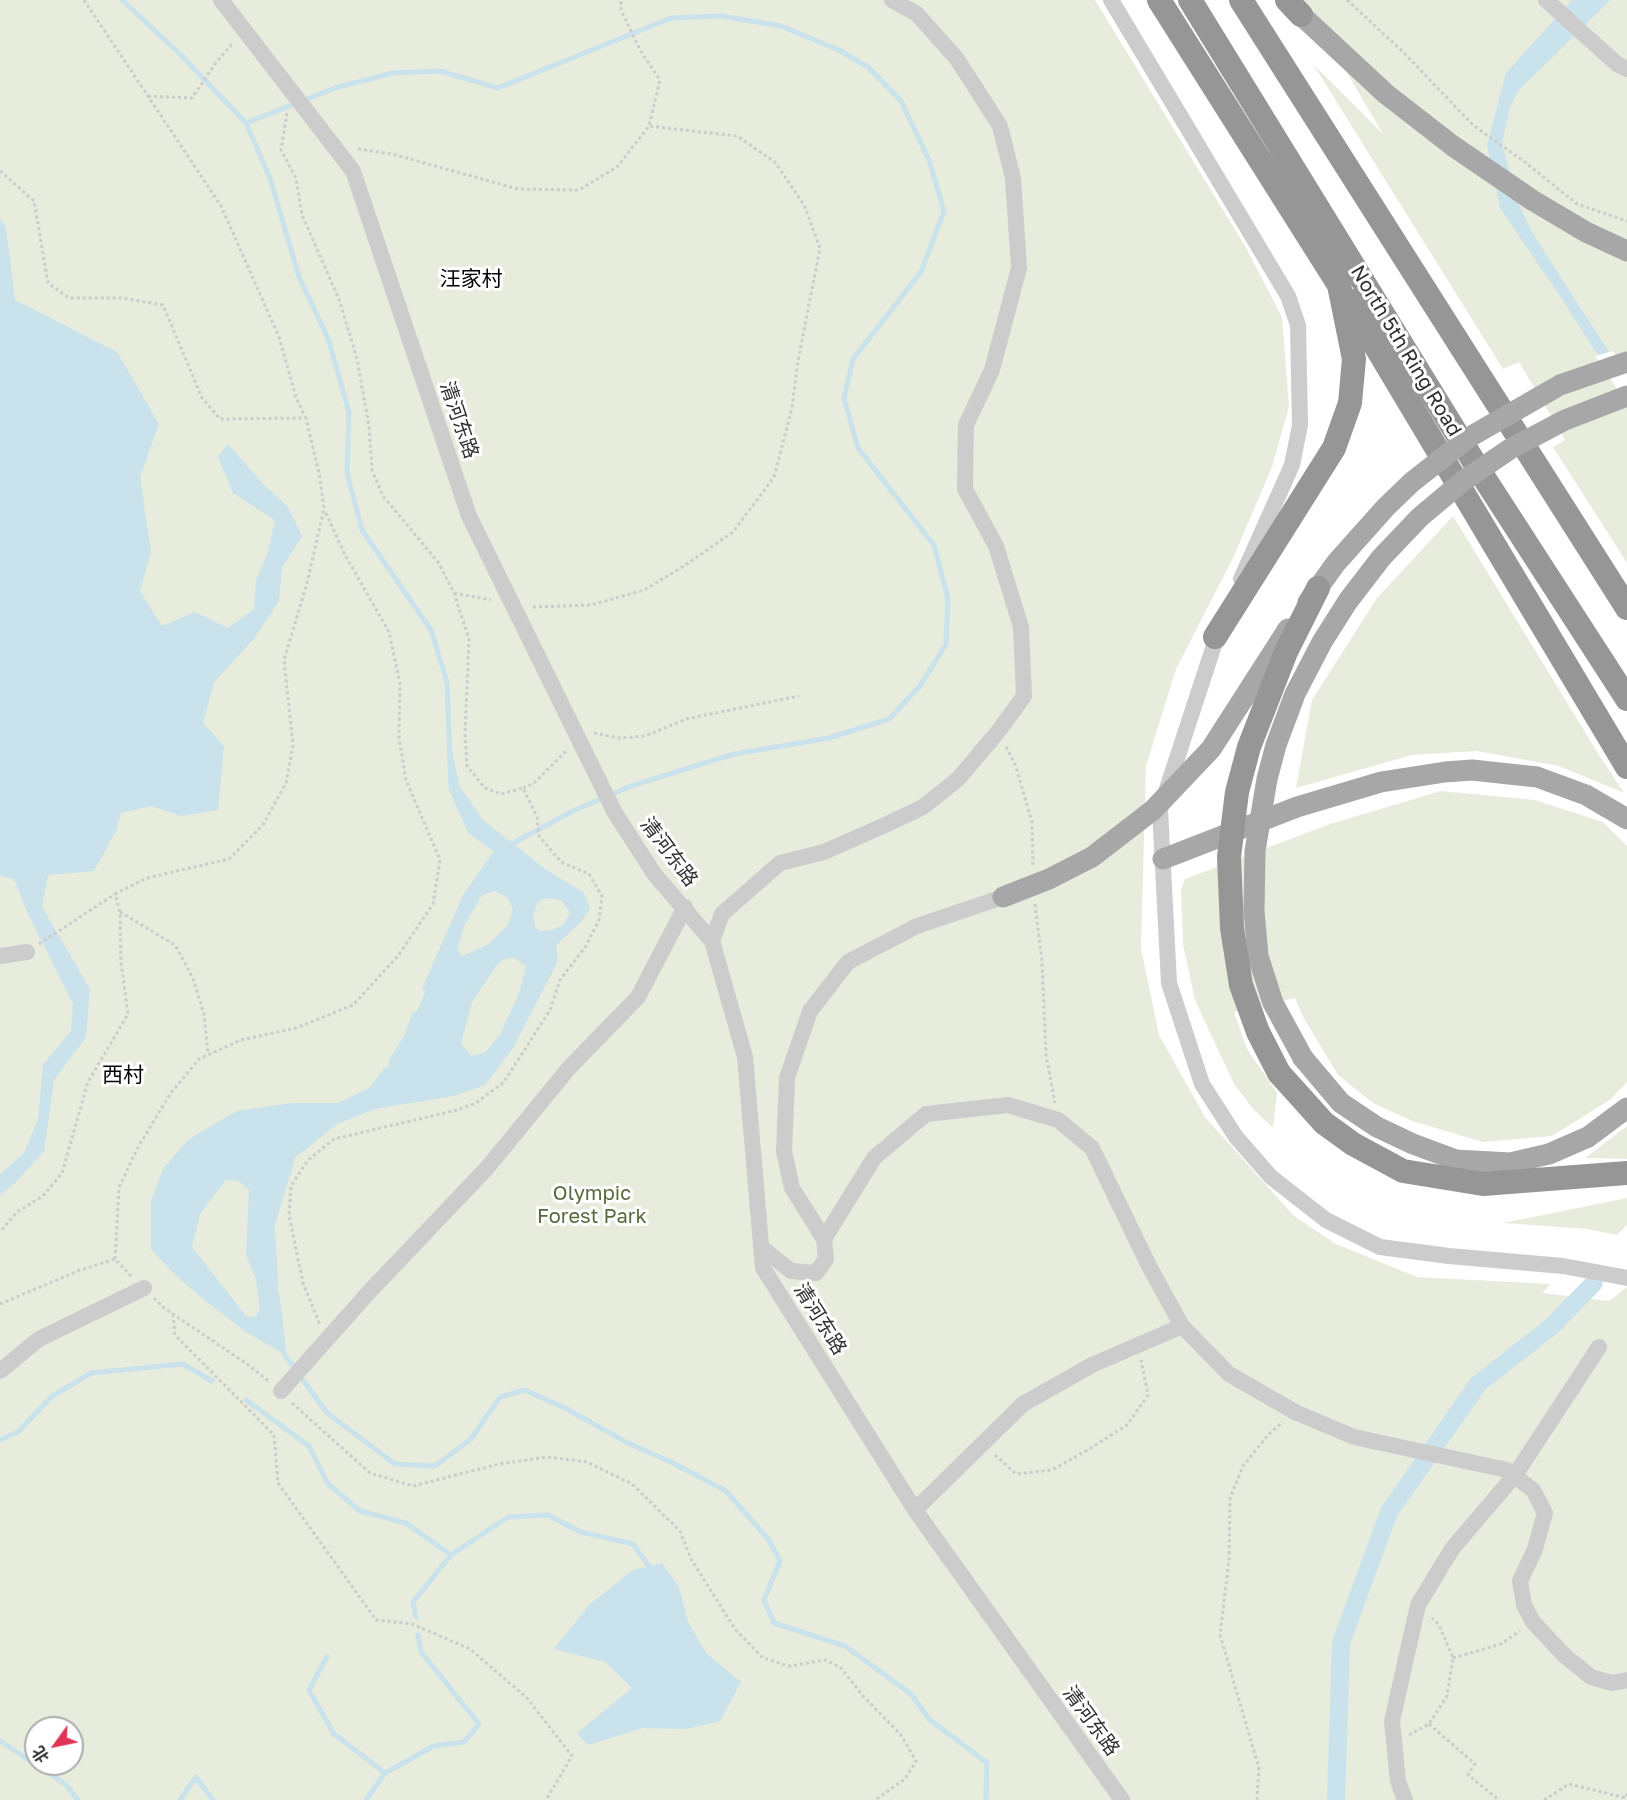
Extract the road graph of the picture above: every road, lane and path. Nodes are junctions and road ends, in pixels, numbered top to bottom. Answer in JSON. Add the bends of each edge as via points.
{"nodes":[{"id":1,"x":84,"y":0,"type":"edge"},
{"id":2,"x":221,"y":0,"type":"edge"},
{"id":3,"x":621,"y":0,"type":"edge"},
{"id":4,"x":892,"y":0,"type":"edge"},
{"id":5,"x":1111,"y":0,"type":"edge"},
{"id":6,"x":1159,"y":0,"type":"edge"},
{"id":7,"x":1190,"y":0,"type":"edge"},
{"id":8,"x":1241,"y":0,"type":"edge"},
{"id":9,"x":1347,"y":0,"type":"edge"},
{"id":10,"x":1546,"y":0,"type":"edge"},
{"id":11,"x":1294,"y":5,"type":"edge"},
{"id":12,"x":254,"y":43,"type":"junction"},
{"id":13,"x":1622,"y":67,"type":"edge"},
{"id":14,"x":147,"y":96,"type":"junction"},
{"id":15,"x":299,"y":102,"type":"junction"},
{"id":16,"x":649,"y":126,"type":"junction"},
{"id":17,"x":333,"y":146,"type":"junction"},
{"id":18,"x":0,"y":171,"type":"edge"},
{"id":19,"x":1627,"y":221,"type":"edge"},
{"id":20,"x":1627,"y":251,"type":"edge"},
{"id":21,"x":1339,"y":285,"type":"junction"},
{"id":22,"x":1627,"y":362,"type":"edge"},
{"id":23,"x":1627,"y":396,"type":"edge"},
{"id":24,"x":306,"y":418,"type":"junction"},
{"id":25,"x":324,"y":509,"type":"junction"},
{"id":26,"x":1318,"y":588,"type":"junction"},
{"id":27,"x":454,"y":593,"type":"junction"},
{"id":28,"x":514,"y":608,"type":"junction"},
{"id":29,"x":1627,"y":608,"type":"edge"},
{"id":30,"x":1215,"y":637,"type":"junction"},
{"id":31,"x":799,"y":696,"type":"dead end"},
{"id":32,"x":1627,"y":699,"type":"edge"},
{"id":33,"x":997,"y":733,"type":"junction"},
{"id":34,"x":578,"y":738,"type":"junction"},
{"id":35,"x":1627,"y":766,"type":"edge"},
{"id":36,"x":524,"y":788,"type":"junction"},
{"id":37,"x":1627,"y":819,"type":"edge"},
{"id":38,"x":1163,"y":859,"type":"junction"},
{"id":39,"x":1033,"y":875,"type":"dead end"},
{"id":40,"x":115,"y":894,"type":"junction"},
{"id":41,"x":1034,"y":896,"type":"dead end"},
{"id":42,"x":1003,"y":897,"type":"joint"},
{"id":43,"x":685,"y":907,"type":"junction"},
{"id":44,"x":120,"y":912,"type":"junction"},
{"id":45,"x":712,"y":941,"type":"junction"},
{"id":46,"x":27,"y":952,"type":"joint"},
{"id":47,"x":0,"y":956,"type":"edge"},
{"id":48,"x":199,"y":1059,"type":"junction"},
{"id":49,"x":1627,"y":1108,"type":"edge"},
{"id":50,"x":1058,"y":1120,"type":"junction"},
{"id":51,"x":1627,"y":1173,"type":"edge"},
{"id":52,"x":0,"y":1232,"type":"edge"},
{"id":53,"x":824,"y":1239,"type":"junction"},
{"id":54,"x":762,"y":1248,"type":"junction"},
{"id":55,"x":115,"y":1259,"type":"junction"},
{"id":56,"x":1627,"y":1278,"type":"edge"},
{"id":57,"x":144,"y":1288,"type":"junction"},
{"id":58,"x":0,"y":1304,"type":"edge"},
{"id":59,"x":172,"y":1314,"type":"junction"},
{"id":60,"x":1182,"y":1326,"type":"junction"},
{"id":61,"x":326,"y":1340,"type":"junction"},
{"id":62,"x":1139,"y":1345,"type":"junction"},
{"id":63,"x":1599,"y":1347,"type":"dead end"},
{"id":64,"x":0,"y":1371,"type":"edge"},
{"id":65,"x":285,"y":1386,"type":"junction"},
{"id":66,"x":1295,"y":1412,"type":"junction"},
{"id":67,"x":982,"y":1444,"type":"junction"},
{"id":68,"x":1511,"y":1472,"type":"junction"},
{"id":69,"x":915,"y":1510,"type":"junction"},
{"id":70,"x":1418,"y":1605,"type":"junction"},
{"id":71,"x":1533,"y":1622,"type":"junction"},
{"id":72,"x":1453,"y":1658,"type":"junction"},
{"id":73,"x":1627,"y":1680,"type":"edge"},
{"id":74,"x":1429,"y":1724,"type":"junction"},
{"id":75,"x":1394,"y":1743,"type":"junction"},
{"id":76,"x":1627,"y":1792,"type":"edge"},
{"id":77,"x":546,"y":1800,"type":"edge"},
{"id":78,"x":875,"y":1800,"type":"edge"},
{"id":79,"x":1122,"y":1800,"type":"edge"},
{"id":80,"x":1257,"y":1800,"type":"edge"},
{"id":81,"x":1405,"y":1800,"type":"edge"},
{"id":82,"x":1499,"y":1800,"type":"edge"},
{"id":83,"x":1544,"y":1800,"type":"edge"}],
"edges":[{"from":1,"to":14,"type":"path"},
{"from":2,"to":12,"type":"street","name":"清河东路"},
{"from":3,"to":16,"type":"path","via":[[621,10],[640,50],[660,80]]},
{"from":4,"to":33,"type":"street","via":[[917,14],[957,59],[1000,126],[1013,178],[1019,268],[992,370],[966,425],[965,489],[996,546],[1021,627],[1024,696]]},
{"from":5,"to":30,"type":"street","via":[[1288,296],[1299,325],[1300,425],[1292,465]]},
{"from":6,"to":21,"type":"highway"},
{"from":7,"to":32,"type":"highway","name":"North 5th Ring Road","via":[[1479,470]]},
{"from":8,"to":29,"type":"highway"},
{"from":9,"to":19,"type":"path","via":[[1473,124],[1577,204]]},
{"from":10,"to":13,"type":"street"},
{"from":11,"to":20,"type":"main road","via":[[1377,86],[1454,146],[1532,200]]},
{"from":12,"to":14,"type":"path","via":[[231,45],[192,98]]},
{"from":12,"to":15,"type":"street","name":"清河东路"},
{"from":14,"to":24,"type":"path","via":[[221,206],[279,337]]},
{"from":15,"to":17,"type":"street","name":"清河东路"},
{"from":15,"to":27,"type":"path","via":[[287,113],[280,150],[296,178],[302,215],[339,299],[357,360],[372,470],[383,496],[438,562]]},
{"from":16,"to":17,"type":"path","via":[[617,167],[579,190],[518,189],[392,154]]},
{"from":16,"to":28,"type":"path","via":[[736,136],[775,162],[804,205],[820,248],[792,408],[774,477],[733,532],[644,590],[591,605]]},
{"from":17,"to":28,"type":"street","name":"清河东路","via":[[354,171],[469,516]]},
{"from":18,"to":24,"type":"path","via":[[34,201],[48,283],[69,298],[121,298],[163,305],[202,398],[220,419]]},
{"from":21,"to":30,"type":"highway","via":[[1354,360],[1350,403],[1334,448]]},
{"from":21,"to":35,"type":"highway"},
{"from":22,"to":26,"type":"main road","bridge":true,"via":[[1560,385],[1468,438],[1386,507]]},
{"from":23,"to":49,"type":"main road","bridge":true,"via":[[1565,420],[1510,449],[1463,481],[1420,517],[1348,601],[1295,694],[1276,745],[1255,851],[1254,911],[1258,956],[1273,1003],[1303,1058],[1341,1103],[1377,1127],[1456,1160],[1510,1163],[1549,1154],[1588,1137]]},
{"from":24,"to":25,"type":"path"},
{"from":25,"to":40,"type":"path","via":[[284,660],[293,746],[286,783],[263,825],[229,859],[147,878]]},
{"from":25,"to":48,"type":"path","via":[[389,632],[400,683],[399,738],[406,780],[440,860],[433,904],[398,956],[353,1005],[296,1028],[241,1040]]},
{"from":26,"to":42,"type":"main road","bridge":true,"via":[[1275,648],[1225,730],[1179,785],[1131,829],[1092,857]]},
{"from":26,"to":51,"type":"highway","bridge":true,"via":[[1286,652],[1249,747],[1237,792],[1229,857],[1232,928],[1241,985],[1258,1032],[1280,1073],[1323,1123],[1403,1171],[1483,1184]]},
{"from":27,"to":28,"type":"path"},
{"from":27,"to":36,"type":"path","via":[[469,639],[467,766],[485,788],[501,794]]},
{"from":28,"to":34,"type":"street","name":"清河东路"},
{"from":30,"to":38,"type":"street","via":[[1160,810]]},
{"from":31,"to":34,"type":"path","via":[[686,719],[645,736],[619,738],[595,733]]},
{"from":33,"to":39,"type":"path","via":[[1015,764],[1032,822]]},
{"from":33,"to":45,"type":"street","via":[[958,779],[922,807],[824,852],[780,863],[722,914]]},
{"from":34,"to":36,"type":"path","via":[[534,783]]},
{"from":34,"to":43,"type":"street","name":"清河东路","via":[[615,813],[655,875]]},
{"from":36,"to":61,"type":"path","via":[[537,817],[539,836],[561,862],[589,874],[602,896],[599,920],[586,946],[560,980],[550,1010],[504,1082],[476,1103],[457,1110],[334,1139],[308,1160],[291,1186],[289,1215],[303,1283]]},
{"from":37,"to":38,"type":"main road","via":[[1586,795],[1537,777],[1454,771],[1381,782],[1298,807]]},
{"from":38,"to":56,"type":"street","via":[[1169,983],[1202,1084],[1236,1137],[1271,1177],[1326,1220],[1380,1247],[1563,1266]]},
{"from":40,"to":44,"type":"path"},
{"from":40,"to":46,"type":"path"},
{"from":41,"to":50,"type":"path","via":[[1042,961],[1046,1055]]},
{"from":42,"to":53,"type":"street","via":[[917,926],[848,962],[810,1011],[787,1078],[784,1151],[792,1188]]},
{"from":43,"to":45,"type":"street","name":"清河东路"},
{"from":43,"to":61,"type":"street","via":[[638,997],[569,1068],[487,1168]]},
{"from":44,"to":48,"type":"path","via":[[175,945],[188,969],[204,1014],[208,1054]]},
{"from":44,"to":52,"type":"path","via":[[128,1014],[88,1082],[62,1173],[43,1196],[17,1212]]},
{"from":45,"to":54,"type":"street","name":"清河东路","via":[[745,1057]]},
{"from":46,"to":47,"type":"street"},
{"from":48,"to":55,"type":"path","via":[[170,1094],[119,1188]]},
{"from":50,"to":53,"type":"street","via":[[1008,1105],[926,1114],[874,1158]]},
{"from":50,"to":60,"type":"street","via":[[1092,1148]]},
{"from":53,"to":54,"type":"street","via":[[826,1259],[816,1273],[791,1271]]},
{"from":54,"to":69,"type":"street","name":"清河东路","via":[[763,1268]]},
{"from":55,"to":57,"type":"path"},
{"from":55,"to":58,"type":"path"},
{"from":57,"to":59,"type":"path"},
{"from":57,"to":64,"type":"street","via":[[39,1340]]},
{"from":59,"to":65,"type":"path"},
{"from":59,"to":77,"type":"path","via":[[175,1335],[274,1436],[278,1483],[376,1620],[412,1624],[470,1649],[527,1698],[572,1756]]},
{"from":60,"to":62,"type":"street"},
{"from":60,"to":66,"type":"street","via":[[1229,1374]]},
{"from":61,"to":65,"type":"street"},
{"from":62,"to":67,"type":"street","via":[[1092,1365],[1023,1404]]},
{"from":62,"to":67,"type":"path","via":[[1148,1395],[1127,1425],[1091,1448],[1052,1470],[1016,1474]]},
{"from":63,"to":68,"type":"street"},
{"from":65,"to":78,"type":"path","via":[[316,1427],[370,1473],[413,1485],[499,1464],[548,1457],[587,1462],[632,1484],[680,1532],[691,1559],[735,1629],[763,1658],[789,1666],[826,1660],[841,1668],[901,1735],[916,1761],[905,1779]]},
{"from":66,"to":68,"type":"street","via":[[1354,1437]]},
{"from":66,"to":80,"type":"path","via":[[1269,1434],[1243,1466],[1230,1498],[1229,1562],[1220,1635],[1260,1768]]},
{"from":67,"to":69,"type":"street"},
{"from":68,"to":70,"type":"street","via":[[1452,1549]]},
{"from":68,"to":71,"type":"street","via":[[1533,1490],[1545,1513],[1536,1549],[1520,1581],[1524,1605]]},
{"from":69,"to":79,"type":"street","name":"清河东路"},
{"from":70,"to":72,"type":"path","via":[[1439,1625]]},
{"from":70,"to":75,"type":"street","via":[[1392,1721]]},
{"from":71,"to":72,"type":"path","via":[[1501,1644]]},
{"from":71,"to":73,"type":"street","via":[[1564,1656],[1591,1677],[1612,1683]]},
{"from":72,"to":74,"type":"path","via":[[1447,1696]]},
{"from":74,"to":75,"type":"path"},
{"from":74,"to":82,"type":"path","via":[[1475,1764],[1468,1775]]},
{"from":75,"to":81,"type":"street","via":[[1398,1781]]},
{"from":76,"to":83,"type":"path","via":[[1626,1798],[1569,1784]]}]}
